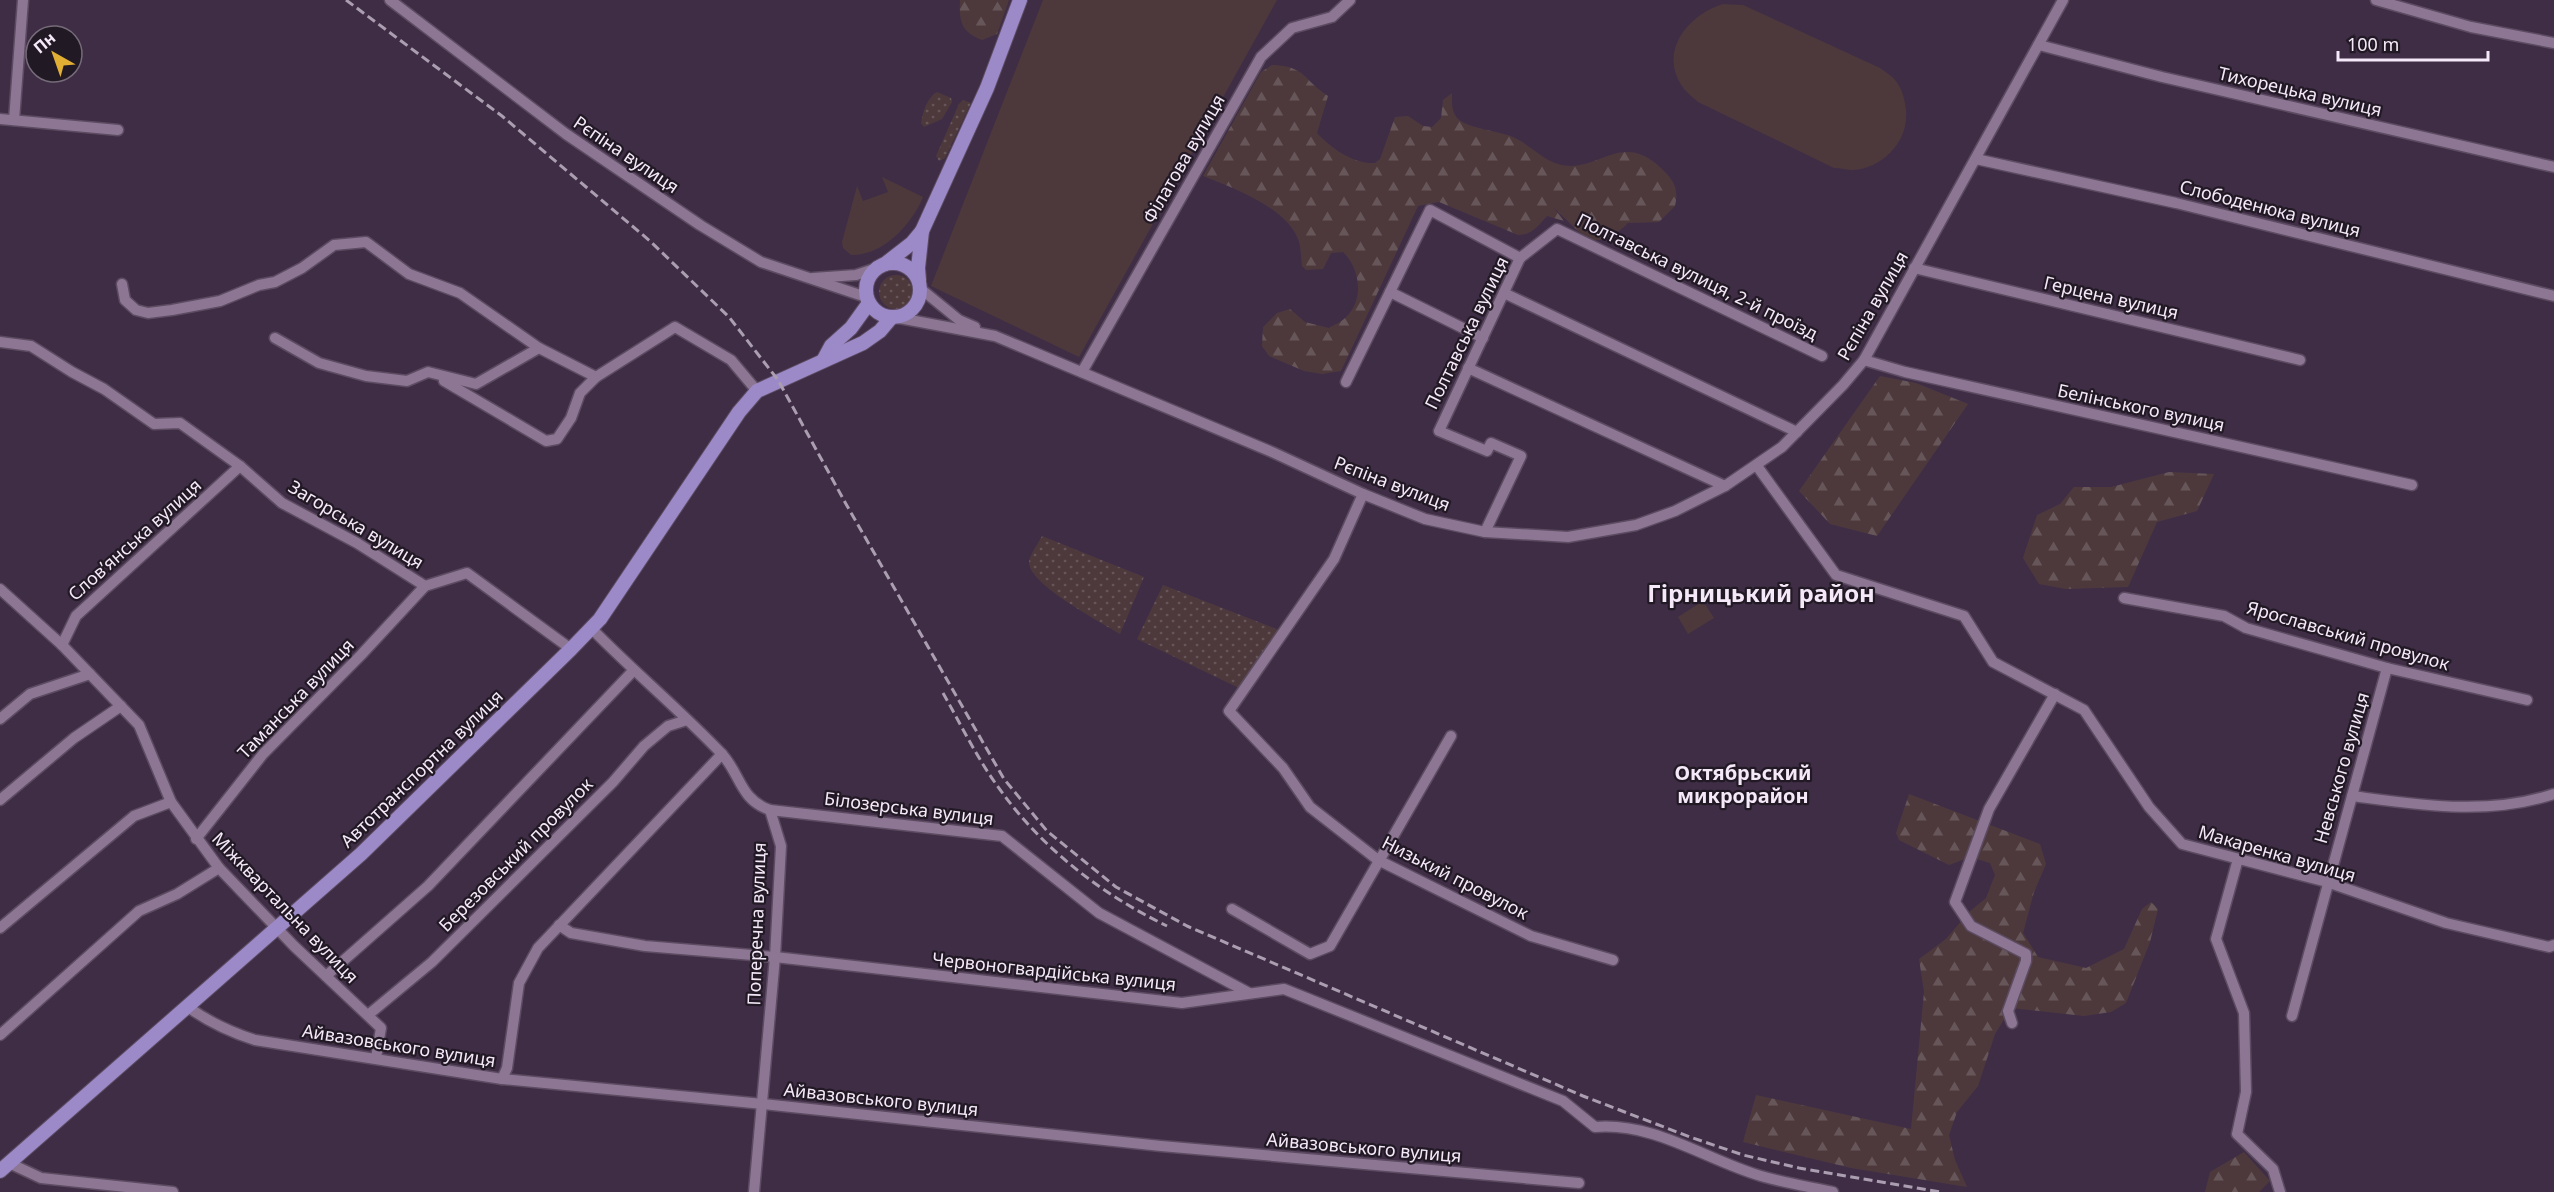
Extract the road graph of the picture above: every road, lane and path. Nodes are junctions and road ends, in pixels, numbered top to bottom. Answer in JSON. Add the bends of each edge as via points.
{"nodes":[{"id":1,"x":23,"y":0,"type":"edge"},
{"id":2,"x":390,"y":0,"type":"edge"},
{"id":3,"x":1020,"y":0,"type":"edge"},
{"id":4,"x":1350,"y":0,"type":"edge"},
{"id":5,"x":2063,"y":0,"type":"edge"},
{"id":6,"x":2376,"y":0,"type":"edge"},
{"id":7,"x":2554,"y":43,"type":"edge"},
{"id":8,"x":2039,"y":45,"type":"junction"},
{"id":9,"x":0,"y":119,"type":"edge"},
{"id":10,"x":14,"y":120,"type":"junction"},
{"id":11,"x":118,"y":130,"type":"dead end"},
{"id":12,"x":1976,"y":159,"type":"junction"},
{"id":13,"x":2554,"y":167,"type":"edge"},
{"id":14,"x":1557,"y":229,"type":"joint"},
{"id":15,"x":922,"y":231,"type":"junction"},
{"id":16,"x":1520,"y":258,"type":"junction"},
{"id":17,"x":881,"y":266,"type":"junction"},
{"id":18,"x":1914,"y":268,"type":"junction"},
{"id":19,"x":804,"y":277,"type":"junction"},
{"id":20,"x":122,"y":284,"type":"dead end"},
{"id":21,"x":920,"y":285,"type":"junction"},
{"id":22,"x":1390,"y":292,"type":"junction"},
{"id":23,"x":1504,"y":292,"type":"junction"},
{"id":24,"x":2554,"y":296,"type":"edge"},
{"id":25,"x":868,"y":300,"type":"junction"},
{"id":26,"x":895,"y":318,"type":"junction"},
{"id":27,"x":995,"y":336,"type":"junction"},
{"id":28,"x":275,"y":338,"type":"dead end"},
{"id":29,"x":1483,"y":338,"type":"junction"},
{"id":30,"x":0,"y":342,"type":"edge"},
{"id":31,"x":539,"y":348,"type":"junction"},
{"id":32,"x":1822,"y":356,"type":"dead end"},
{"id":33,"x":1864,"y":360,"type":"junction"},
{"id":34,"x":2300,"y":360,"type":"dead end"},
{"id":35,"x":824,"y":361,"type":"junction"},
{"id":36,"x":1468,"y":368,"type":"junction"},
{"id":37,"x":428,"y":372,"type":"junction"},
{"id":38,"x":1082,"y":372,"type":"junction"},
{"id":39,"x":596,"y":377,"type":"junction"},
{"id":40,"x":1346,"y":382,"type":"dead end"},
{"id":41,"x":757,"y":391,"type":"junction"},
{"id":42,"x":1797,"y":432,"type":"junction"},
{"id":43,"x":240,"y":466,"type":"junction"},
{"id":44,"x":1757,"y":466,"type":"junction"},
{"id":45,"x":2412,"y":485,"type":"dead end"},
{"id":46,"x":1725,"y":486,"type":"junction"},
{"id":47,"x":1363,"y":494,"type":"junction"},
{"id":48,"x":1485,"y":532,"type":"junction"},
{"id":49,"x":425,"y":586,"type":"junction"},
{"id":50,"x":0,"y":589,"type":"edge"},
{"id":51,"x":2124,"y":598,"type":"dead end"},
{"id":52,"x":591,"y":628,"type":"junction"},
{"id":53,"x":62,"y":645,"type":"junction"},
{"id":54,"x":571,"y":649,"type":"junction"},
{"id":55,"x":2387,"y":668,"type":"junction"},
{"id":56,"x":633,"y":671,"type":"junction"},
{"id":57,"x":90,"y":674,"type":"junction"},
{"id":58,"x":2055,"y":694,"type":"junction"},
{"id":59,"x":2527,"y":700,"type":"dead end"},
{"id":60,"x":121,"y":706,"type":"junction"},
{"id":61,"x":0,"y":719,"type":"edge"},
{"id":62,"x":687,"y":720,"type":"junction"},
{"id":63,"x":1451,"y":736,"type":"dead end"},
{"id":64,"x":722,"y":754,"type":"junction"},
{"id":65,"x":2554,"y":794,"type":"edge"},
{"id":66,"x":2352,"y":796,"type":"junction"},
{"id":67,"x":0,"y":800,"type":"edge"},
{"id":68,"x":171,"y":802,"type":"junction"},
{"id":69,"x":770,"y":810,"type":"junction"},
{"id":70,"x":196,"y":839,"type":"junction"},
{"id":71,"x":2238,"y":859,"type":"junction"},
{"id":72,"x":1379,"y":861,"type":"junction"},
{"id":73,"x":219,"y":868,"type":"junction"},
{"id":74,"x":2327,"y":882,"type":"junction"},
{"id":75,"x":1232,"y":909,"type":"dead end"},
{"id":76,"x":559,"y":925,"type":"junction"},
{"id":77,"x":0,"y":928,"type":"edge"},
{"id":78,"x":278,"y":929,"type":"junction"},
{"id":79,"x":2554,"y":945,"type":"edge"},
{"id":80,"x":775,"y":957,"type":"junction"},
{"id":81,"x":1613,"y":960,"type":"dead end"},
{"id":82,"x":326,"y":976,"type":"junction"},
{"id":83,"x":1250,"y":993,"type":"junction"},
{"id":84,"x":188,"y":1007,"type":"junction"},
{"id":85,"x":368,"y":1015,"type":"junction"},
{"id":86,"x":2292,"y":1016,"type":"dead end"},
{"id":87,"x":2012,"y":1023,"type":"dead end"},
{"id":88,"x":0,"y":1035,"type":"edge"},
{"id":89,"x":376,"y":1058,"type":"junction"},
{"id":90,"x":502,"y":1079,"type":"junction"},
{"id":91,"x":763,"y":1104,"type":"junction"},
{"id":92,"x":5,"y":1167,"type":"edge"},
{"id":93,"x":1579,"y":1183,"type":"dead end"},
{"id":94,"x":173,"y":1192,"type":"edge"},
{"id":95,"x":754,"y":1192,"type":"edge"},
{"id":96,"x":1833,"y":1192,"type":"edge"},
{"id":97,"x":2280,"y":1192,"type":"edge"}],
"edges":[{"from":1,"to":10,"type":"street"},
{"from":2,"to":19,"type":"street","name":"Рєпіна вулиця","via":[[566,134],[700,225],[761,262]]},
{"from":3,"to":15,"type":"main road","via":[[987,88]]},
{"from":4,"to":38,"type":"street","name":"Філатова вулиця","via":[[1332,17],[1292,28],[1261,57]]},
{"from":5,"to":8,"type":"street","name":"Рєпіна вулиця"},
{"from":6,"to":7,"type":"street","via":[[2471,27]]},
{"from":8,"to":12,"type":"street","name":"Рєпіна вулиця"},
{"from":8,"to":13,"type":"street","name":"Тихорецька вулиця"},
{"from":9,"to":10,"type":"street"},
{"from":10,"to":11,"type":"street"},
{"from":12,"to":18,"type":"street","name":"Рєпіна вулиця"},
{"from":12,"to":24,"type":"street","name":"Слободенюка вулиця","via":[[2176,203]]},
{"from":14,"to":16,"type":"street","name":"Полтавська вулиця"},
{"from":14,"to":32,"type":"street","name":"Полтавська вулиця, 2-й проїзд"},
{"from":15,"to":17,"type":"main road"},
{"from":15,"to":21,"type":"main road"},
{"from":16,"to":22,"type":"street","via":[[1430,210]]},
{"from":16,"to":23,"type":"street","name":"Полтавська вулиця"},
{"from":17,"to":19,"type":"street","via":[[856,275]]},
{"from":17,"to":21,"type":"main road","via":[[899,263],[912,269]]},
{"from":17,"to":25,"type":"main road","via":[[867,281]]},
{"from":18,"to":33,"type":"street","name":"Рєпіна вулиця"},
{"from":18,"to":34,"type":"street","name":"Герцена вулиця"},
{"from":19,"to":25,"type":"street","name":"Рєпіна вулиця"},
{"from":20,"to":31,"type":"street","via":[[125,300],[136,310],[172,310],[220,301],[276,282],[334,245],[366,242],[409,274],[460,293]]},
{"from":21,"to":26,"type":"main road","via":[[918,302],[910,312]]},
{"from":21,"to":27,"type":"street","via":[[959,320]]},
{"from":22,"to":29,"type":"street"},
{"from":22,"to":40,"type":"street"},
{"from":23,"to":29,"type":"street","name":"Полтавська вулиця"},
{"from":23,"to":42,"type":"street"},
{"from":25,"to":26,"type":"main road","via":[[880,315]]},
{"from":25,"to":35,"type":"main road","via":[[851,328],[831,346]]},
{"from":26,"to":27,"type":"street","name":"Рєпіна вулиця"},
{"from":26,"to":35,"type":"main road","name":"Автотранспортна вулиця","via":[[863,343]]},
{"from":27,"to":38,"type":"street","name":"Рєпіна вулиця"},
{"from":28,"to":37,"type":"street","via":[[319,363],[366,376],[407,381]]},
{"from":29,"to":36,"type":"street","name":"Полтавська вулиця"},
{"from":30,"to":43,"type":"street","name":"Загорська вулиця","via":[[31,346],[154,424],[180,423]]},
{"from":31,"to":37,"type":"street","via":[[476,384]]},
{"from":31,"to":39,"type":"street"},
{"from":33,"to":42,"type":"street","name":"Рєпіна вулиця"},
{"from":33,"to":45,"type":"street","name":"Белінського вулиця"},
{"from":35,"to":41,"type":"main road","name":"Автотранспортна вулиця"},
{"from":36,"to":46,"type":"street"},
{"from":36,"to":48,"type":"street","name":"Полтавська вулиця","via":[[1439,431],[1487,451],[1491,443],[1521,456]]},
{"from":37,"to":39,"type":"street","via":[[546,441],[557,439],[571,418],[580,393]]},
{"from":38,"to":47,"type":"street","name":"Рєпіна вулиця"},
{"from":39,"to":41,"type":"street","via":[[675,327],[731,360]]},
{"from":41,"to":52,"type":"main road","name":"Автотранспортна вулиця"},
{"from":42,"to":44,"type":"street","name":"Рєпіна вулиця"},
{"from":43,"to":49,"type":"street","name":"Загорська вулиця","via":[[282,503],[357,543]]},
{"from":43,"to":53,"type":"street","name":"Слов’янська вулиця","via":[[76,616]]},
{"from":44,"to":46,"type":"street","name":"Рєпіна вулиця"},
{"from":44,"to":58,"type":"street","name":"Макаренка вулиця","via":[[1836,575],[1964,616],[1993,662]]},
{"from":46,"to":48,"type":"street","name":"Рєпіна вулиця","via":[[1636,525],[1568,537]]},
{"from":47,"to":48,"type":"street","name":"Рєпіна вулиця","via":[[1425,519]]},
{"from":47,"to":72,"type":"street","name":"Низький провулок","via":[[1334,559],[1229,711],[1283,768],[1310,807]]},
{"from":49,"to":54,"type":"street","name":"Загорська вулиця","via":[[467,573]]},
{"from":49,"to":70,"type":"street","name":"Таманська вулиця","via":[[263,754]]},
{"from":50,"to":53,"type":"street","name":"Міжквартальна вулиця"},
{"from":51,"to":55,"type":"street","name":"Ярославський провулок","via":[[2224,616],[2246,628]]},
{"from":52,"to":54,"type":"main road","name":"Автотранспортна вулиця"},
{"from":52,"to":56,"type":"street"},
{"from":53,"to":57,"type":"street","name":"Міжквартальна вулиця"},
{"from":54,"to":78,"type":"main road","name":"Автотранспортна вулиця","via":[[361,854]]},
{"from":55,"to":59,"type":"street","name":"Ярославський провулок"},
{"from":55,"to":66,"type":"street","name":"Невського вулиця"},
{"from":56,"to":62,"type":"street"},
{"from":56,"to":82,"type":"street","via":[[428,886]]},
{"from":57,"to":60,"type":"street","name":"Міжквартальна вулиця"},
{"from":57,"to":61,"type":"street","via":[[30,694]]},
{"from":58,"to":71,"type":"street","name":"Макаренка вулиця","via":[[2084,710],[2149,807],[2182,844]]},
{"from":58,"to":87,"type":"street","via":[[1989,809],[1955,902],[1971,926],[2026,954],[2008,1011]]},
{"from":60,"to":67,"type":"street","via":[[74,738]]},
{"from":60,"to":68,"type":"street","name":"Міжквартальна вулиця","via":[[139,725]]},
{"from":62,"to":64,"type":"street"},
{"from":62,"to":85,"type":"street","name":"Березовський провулок","via":[[668,726],[644,746],[613,782],[432,962]]},
{"from":63,"to":72,"type":"street"},
{"from":64,"to":69,"type":"street","via":[[737,774],[743,791],[756,805]]},
{"from":64,"to":76,"type":"street"},
{"from":65,"to":66,"type":"street","via":[[2484,808],[2442,808]]},
{"from":66,"to":74,"type":"street","name":"Невського вулиця"},
{"from":68,"to":70,"type":"street","name":"Міжквартальна вулиця"},
{"from":68,"to":77,"type":"street","via":[[134,816]]},
{"from":69,"to":80,"type":"street","name":"Поперечна вулиця","via":[[781,846]]},
{"from":69,"to":83,"type":"street","name":"Білозерська вулиця","via":[[1002,836],[1099,913]]},
{"from":70,"to":73,"type":"street","name":"Міжквартальна вулиця"},
{"from":71,"to":74,"type":"street","name":"Макаренка вулиця"},
{"from":71,"to":97,"type":"street","via":[[2216,939],[2244,1013],[2246,1092],[2237,1134],[2273,1169]]},
{"from":72,"to":75,"type":"street","via":[[1330,946],[1310,954]]},
{"from":72,"to":81,"type":"street","name":"Низький провулок","via":[[1531,936]]},
{"from":73,"to":78,"type":"street","name":"Міжквартальна вулиця"},
{"from":73,"to":88,"type":"street","via":[[177,894],[139,911]]},
{"from":74,"to":79,"type":"street","name":"Макаренка вулиця","via":[[2446,924]]},
{"from":74,"to":86,"type":"street","name":"Невського вулиця"},
{"from":76,"to":80,"type":"street","name":"Червоногвардійська вулиця","via":[[571,933],[645,946]]},
{"from":76,"to":90,"type":"street","via":[[538,948],[519,983],[507,1068]]},
{"from":78,"to":82,"type":"street","name":"Міжквартальна вулиця"},
{"from":78,"to":84,"type":"main road","name":"Автотранспортна вулиця"},
{"from":80,"to":83,"type":"street","name":"Червоногвардійська вулиця","via":[[1182,1003]]},
{"from":80,"to":91,"type":"street","name":"Поперечна вулиця"},
{"from":82,"to":85,"type":"street","name":"Міжквартальна вулиця"},
{"from":83,"to":96,"type":"street","name":"Червоногвардійська вулиця","via":[[1284,989],[1563,1101],[1595,1127],[1659,1135],[1761,1176]]},
{"from":84,"to":89,"type":"street","name":"Айвазовського вулиця","via":[[228,1031],[255,1040]]},
{"from":84,"to":92,"type":"main road","name":"Автотранспортна вулиця"},
{"from":85,"to":89,"type":"street","name":"Міжквартальна вулиця","via":[[381,1028]]},
{"from":89,"to":90,"type":"street","name":"Айвазовського вулиця"},
{"from":90,"to":91,"type":"street","name":"Айвазовського вулиця"},
{"from":91,"to":93,"type":"street","name":"Айвазовського вулиця","via":[[1161,1146]]},
{"from":91,"to":95,"type":"street","name":"Поперечна вулиця"},
{"from":92,"to":94,"type":"street","via":[[41,1178]]}]}
